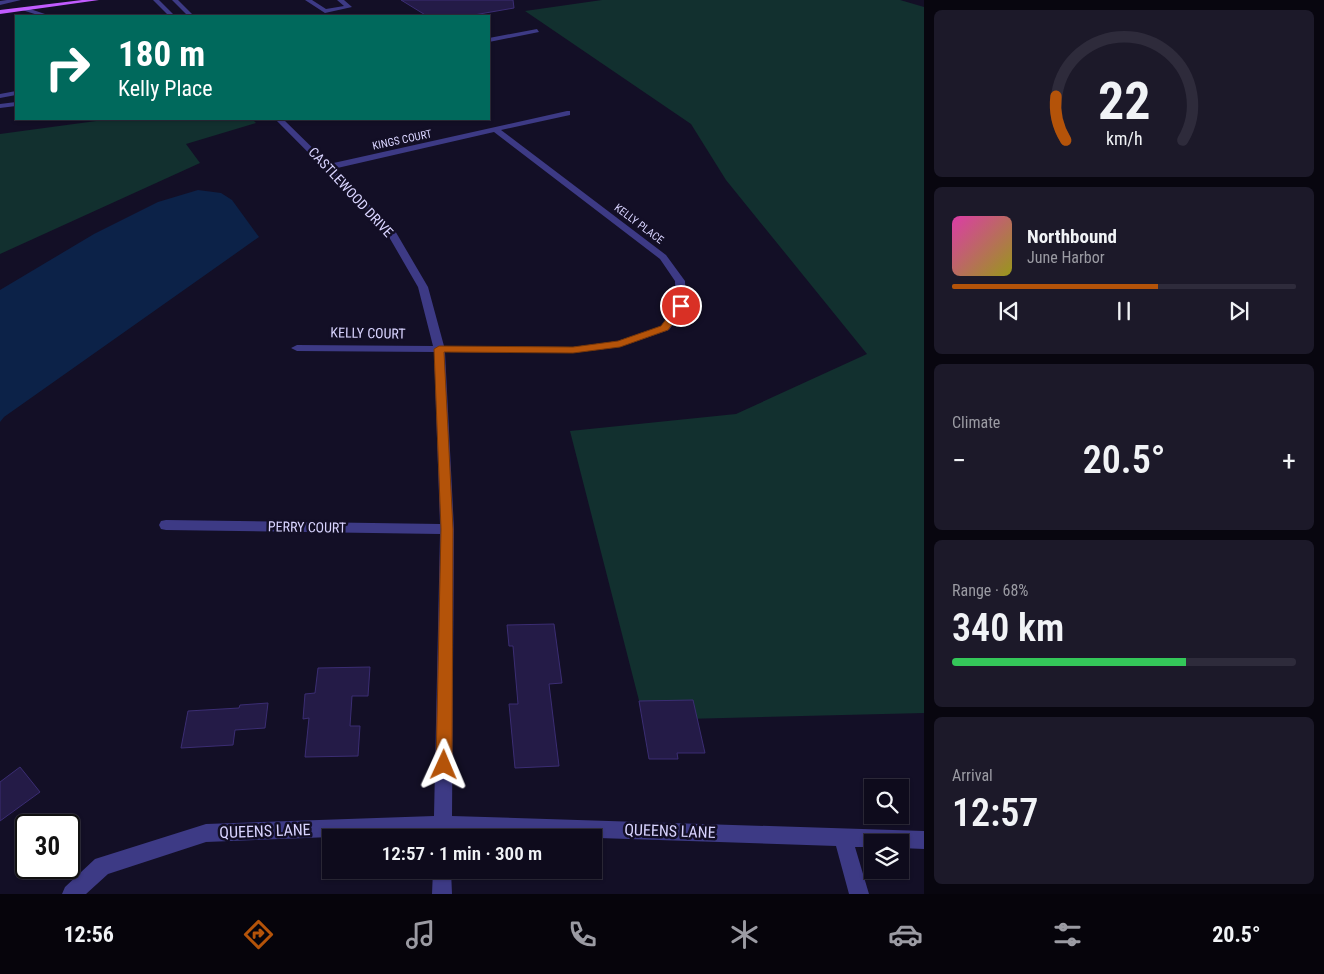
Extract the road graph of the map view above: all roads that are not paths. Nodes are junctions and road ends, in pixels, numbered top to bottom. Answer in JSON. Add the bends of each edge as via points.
{"nodes":[{"id":1,"x":18,"y":0,"type":"edge"},
{"id":2,"x":96,"y":0,"type":"edge"},
{"id":3,"x":156,"y":0,"type":"edge"},
{"id":4,"x":175,"y":0,"type":"edge"},
{"id":5,"x":308,"y":0,"type":"edge"},
{"id":6,"x":340,"y":0,"type":"edge"},
{"id":7,"x":83,"y":1,"type":"edge"},
{"id":8,"x":0,"y":3,"type":"edge"},
{"id":9,"x":24,"y":9,"type":"junction"},
{"id":10,"x":0,"y":12,"type":"edge"},
{"id":11,"x":43,"y":15,"type":"edge"},
{"id":12,"x":171,"y":15,"type":"edge"},
{"id":13,"x":191,"y":15,"type":"edge"},
{"id":14,"x":537,"y":31,"type":"dead end"},
{"id":15,"x":490,"y":40,"type":"edge"},
{"id":16,"x":15,"y":93,"type":"edge"},
{"id":17,"x":0,"y":96,"type":"edge"},
{"id":18,"x":15,"y":104,"type":"edge"},
{"id":19,"x":0,"y":106,"type":"edge"},
{"id":20,"x":567,"y":113,"type":"dead end"},
{"id":21,"x":280,"y":120,"type":"edge"},
{"id":22,"x":496,"y":130,"type":"junction"},
{"id":23,"x":329,"y":167,"type":"junction"},
{"id":24,"x":297,"y":348,"type":"dead end"},
{"id":25,"x":439,"y":349,"type":"junction"},
{"id":26,"x":166,"y":525,"type":"dead end"},
{"id":27,"x":447,"y":529,"type":"junction"},
{"id":28,"x":443,"y":829,"type":"edge"},
{"id":29,"x":322,"y":832,"type":"edge"},
{"id":30,"x":602,"y":833,"type":"edge"},
{"id":31,"x":843,"y":837,"type":"junction"},
{"id":32,"x":924,"y":840,"type":"edge"},
{"id":33,"x":442,"y":879,"type":"edge"},
{"id":34,"x":72,"y":894,"type":"edge"},
{"id":35,"x":442,"y":894,"type":"edge"},
{"id":36,"x":860,"y":894,"type":"edge"}],
"edges":[{"from":1,"to":8,"type":"street"},
{"from":2,"to":7,"type":"main road"},
{"from":3,"to":12,"type":"street"},
{"from":4,"to":13,"type":"street"},
{"from":5,"to":6,"type":"street","via":[[324,11],[350,7]]},
{"from":7,"to":9,"type":"main road"},
{"from":9,"to":10,"type":"main road"},
{"from":9,"to":11,"type":"street"},
{"from":14,"to":15,"type":"street"},
{"from":16,"to":17,"type":"street"},
{"from":18,"to":19,"type":"street"},
{"from":20,"to":22,"type":"street","name":"KINGS COURT"},
{"from":21,"to":23,"type":"street","name":"CASTLEWOOD DRIVE"},
{"from":22,"to":23,"type":"street","name":"KINGS COURT"},
{"from":22,"to":25,"type":"street","name":"KELLY PLACE","via":[[663,257],[680,281],[681,306],[665,328],[620,344],[573,350]]},
{"from":23,"to":25,"type":"street","name":"CASTLEWOOD DRIVE","via":[[389,229],[423,287]]},
{"from":24,"to":25,"type":"street","name":"KELLY COURT"},
{"from":25,"to":27,"type":"street","name":"CASTLEWOOD DRIVE"},
{"from":26,"to":27,"type":"street","name":"PERRY COURT"},
{"from":27,"to":28,"type":"street","name":"CASTLEWOOD DRIVE"},
{"from":29,"to":34,"type":"street","name":"QUEENS LANE","via":[[206,833],[102,866]]},
{"from":30,"to":31,"type":"street","name":"QUEENS LANE"},
{"from":31,"to":32,"type":"street","name":"QUEENS LANE"},
{"from":31,"to":36,"type":"street"},
{"from":33,"to":35,"type":"street"}]}
